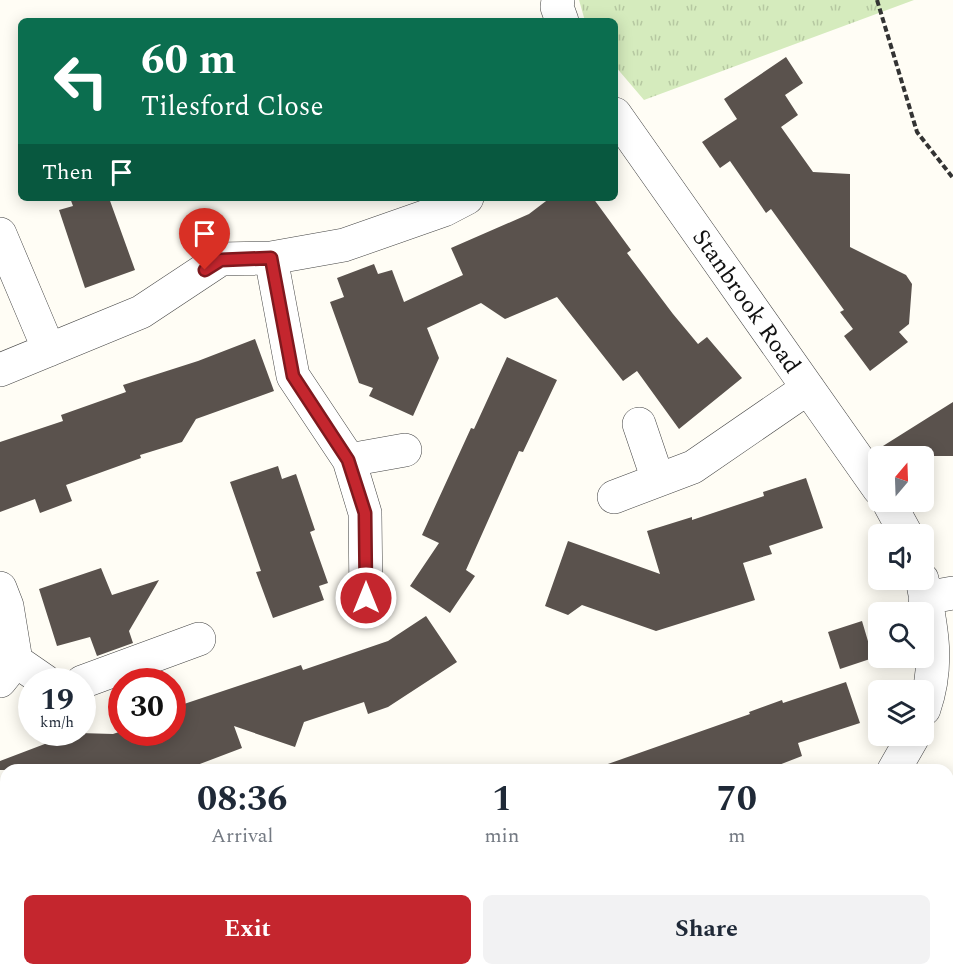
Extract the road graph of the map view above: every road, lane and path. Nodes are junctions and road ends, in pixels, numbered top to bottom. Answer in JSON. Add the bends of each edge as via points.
{"nodes":[{"id":1,"x":558,"y":0,"type":"edge"},
{"id":2,"x":877,"y":0,"type":"edge"},
{"id":3,"x":561,"y":18,"type":"edge"},
{"id":4,"x":618,"y":118,"type":"edge"},
{"id":5,"x":953,"y":178,"type":"edge"},
{"id":6,"x":461,"y":201,"type":"edge"},
{"id":7,"x":0,"y":234,"type":"edge"},
{"id":8,"x":271,"y":258,"type":"junction"},
{"id":9,"x":49,"y":350,"type":"junction"},
{"id":10,"x":0,"y":370,"type":"edge"},
{"id":11,"x":808,"y":388,"type":"junction"},
{"id":12,"x":639,"y":424,"type":"dead end"},
{"id":13,"x":405,"y":450,"type":"dead end"},
{"id":14,"x":348,"y":460,"type":"junction"},
{"id":15,"x":868,"y":473,"type":"edge"},
{"id":16,"x":658,"y":480,"type":"junction"},
{"id":17,"x":614,"y":497,"type":"dead end"},
{"id":18,"x":0,"y":588,"type":"edge"},
{"id":19,"x":933,"y":590,"type":"edge"},
{"id":20,"x":366,"y":598,"type":"dead end"},
{"id":21,"x":199,"y":639,"type":"dead end"},
{"id":22,"x":8,"y":671,"type":"edge"},
{"id":23,"x":96,"y":677,"type":"edge"},
{"id":24,"x":932,"y":680,"type":"edge"},
{"id":25,"x":908,"y":746,"type":"edge"},
{"id":26,"x":897,"y":764,"type":"edge"}],
"edges":[{"from":1,"to":3,"type":"street"},
{"from":2,"to":5,"type":"path","via":[[917,132]]},
{"from":4,"to":11,"type":"street","name":"Stanbrook Road"},
{"from":6,"to":8,"type":"street","via":[[344,245]]},
{"from":7,"to":9,"type":"street"},
{"from":8,"to":9,"type":"street","via":[[221,260],[141,312]]},
{"from":8,"to":14,"type":"street","via":[[293,376]]},
{"from":9,"to":10,"type":"street"},
{"from":11,"to":15,"type":"street","name":"Stanbrook Road"},
{"from":11,"to":16,"type":"street","via":[[693,467]]},
{"from":12,"to":16,"type":"street"},
{"from":13,"to":14,"type":"street"},
{"from":14,"to":20,"type":"street","via":[[365,513]]},
{"from":16,"to":17,"type":"street"},
{"from":18,"to":22,"type":"street","via":[[7,606]]},
{"from":19,"to":24,"type":"street"},
{"from":21,"to":23,"type":"street"},
{"from":25,"to":26,"type":"street"}]}
